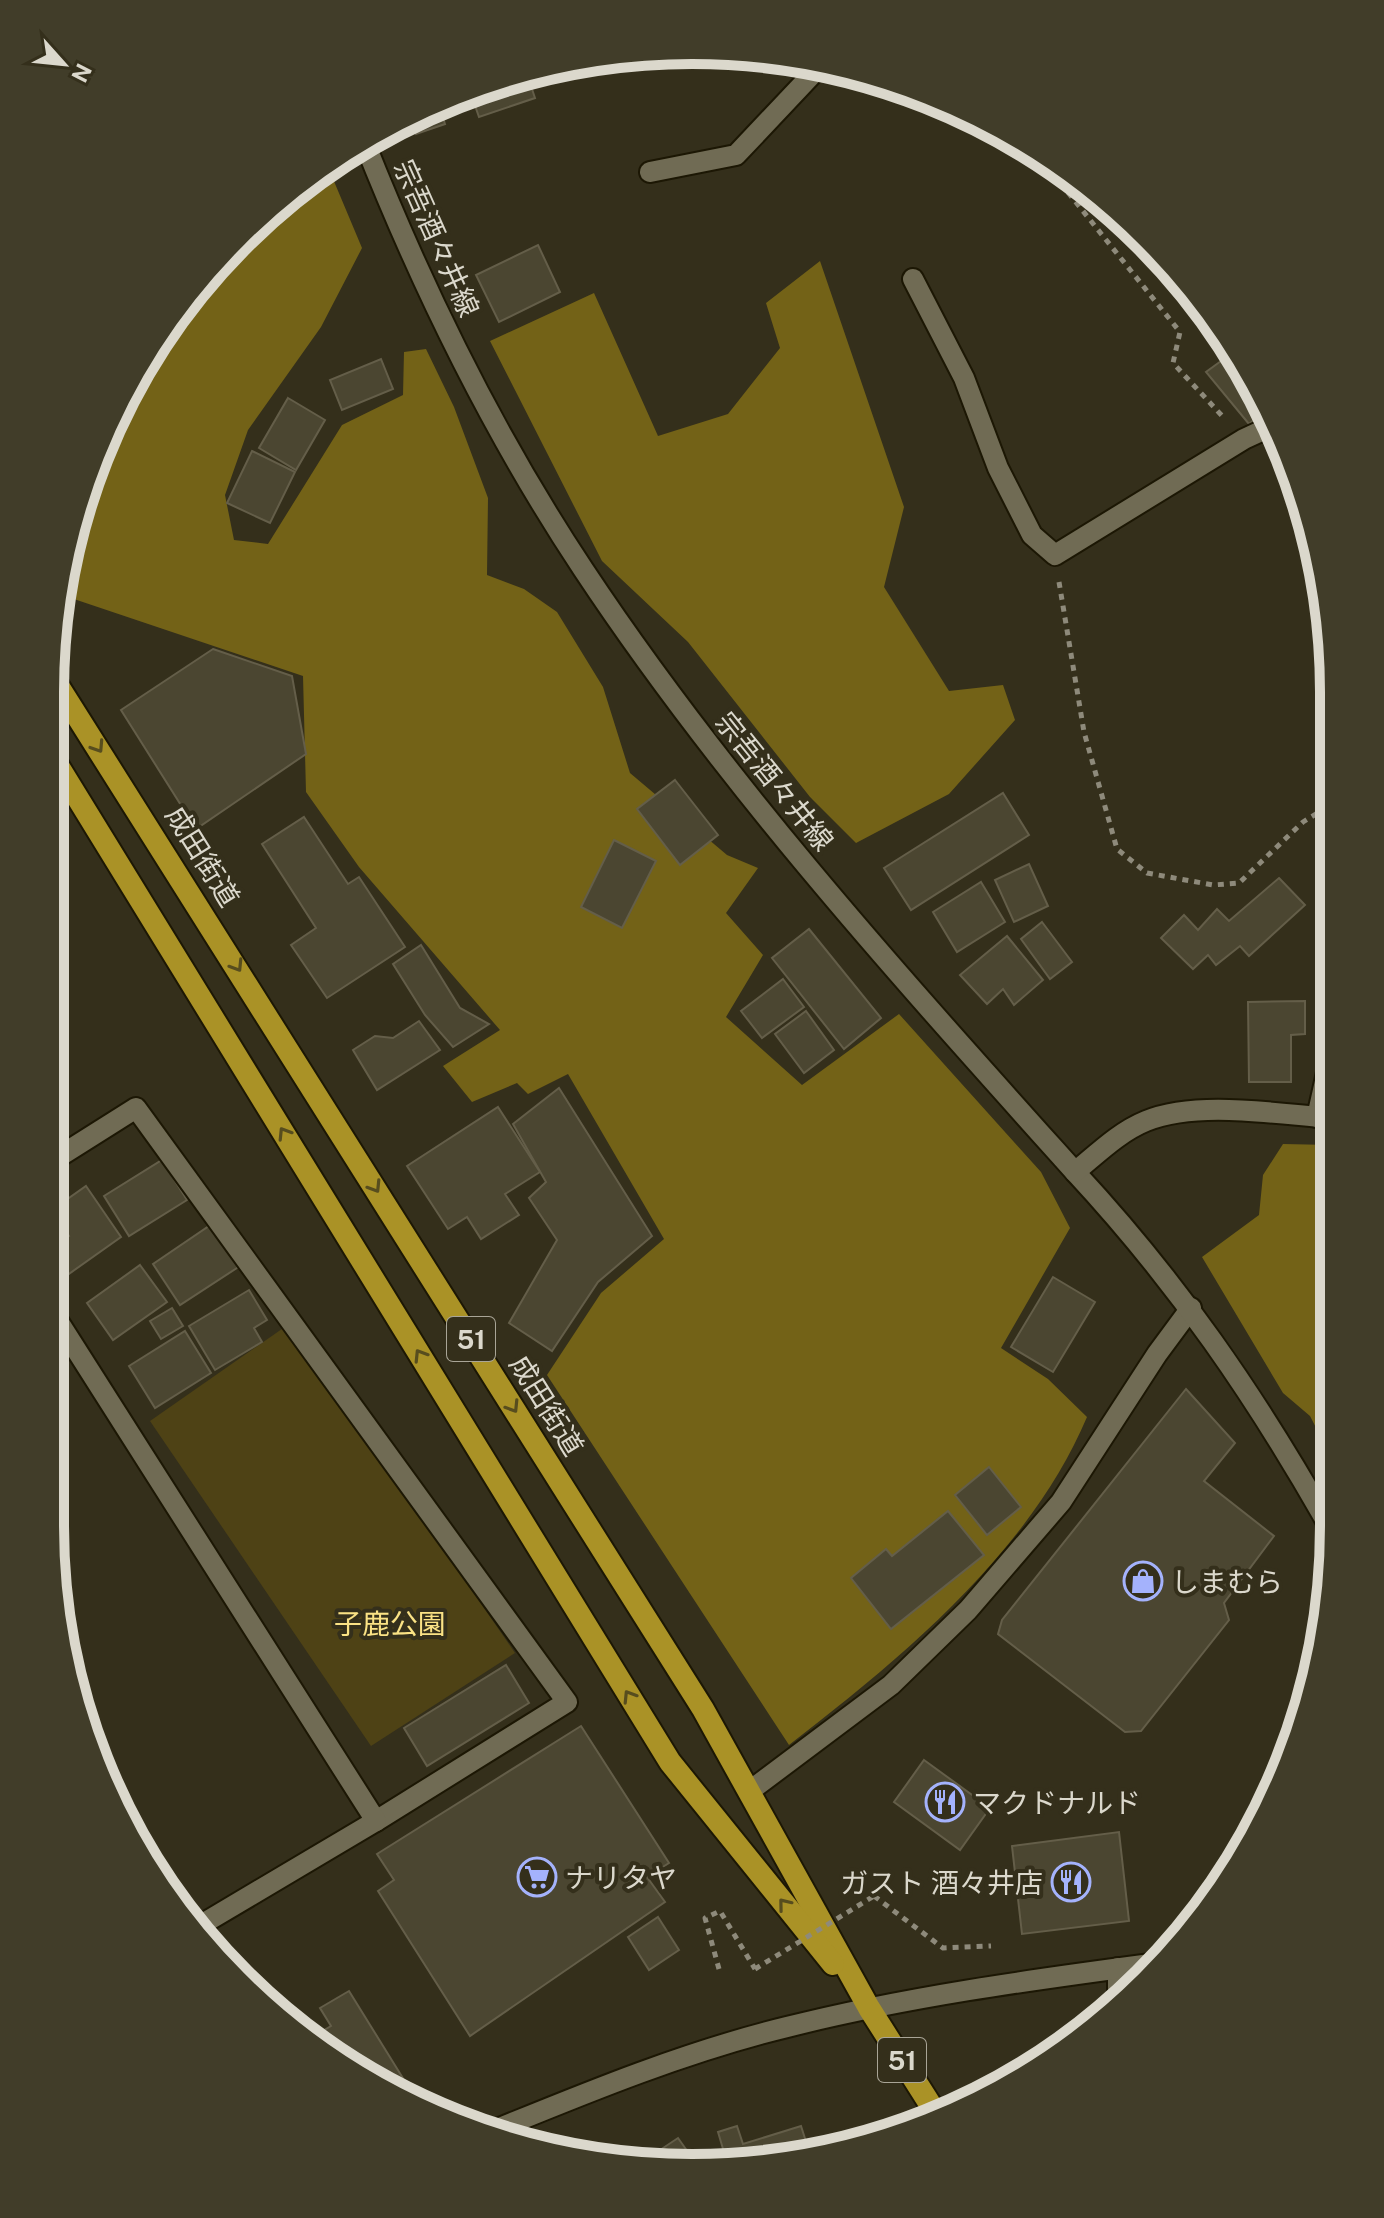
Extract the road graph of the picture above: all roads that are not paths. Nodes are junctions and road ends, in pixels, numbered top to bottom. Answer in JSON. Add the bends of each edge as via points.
{"nodes":[{"id":1,"x":811,"y":75,"type":"edge"},
{"id":2,"x":369,"y":154,"type":"edge"},
{"id":3,"x":650,"y":172,"type":"dead end"},
{"id":4,"x":913,"y":279,"type":"dead end"},
{"id":5,"x":1262,"y":430,"type":"edge"},
{"id":6,"x":64,"y":695,"type":"edge"},
{"id":7,"x":64,"y":776,"type":"edge"},
{"id":8,"x":1320,"y":1117,"type":"edge"},
{"id":9,"x":64,"y":1153,"type":"edge"},
{"id":10,"x":1075,"y":1172,"type":"junction"},
{"id":11,"x":1191,"y":1308,"type":"junction"},
{"id":12,"x":64,"y":1330,"type":"edge"},
{"id":13,"x":1320,"y":1510,"type":"edge"},
{"id":14,"x":751,"y":1790,"type":"junction"},
{"id":15,"x":376,"y":1821,"type":"junction"},
{"id":16,"x":205,"y":1922,"type":"edge"},
{"id":17,"x":1140,"y":1965,"type":"edge"},
{"id":18,"x":1118,"y":1968,"type":"junction"},
{"id":19,"x":1118,"y":1987,"type":"edge"},
{"id":20,"x":869,"y":2008,"type":"junction"},
{"id":21,"x":931,"y":2106,"type":"edge"},
{"id":22,"x":505,"y":2126,"type":"edge"}],
"edges":[{"from":1,"to":3,"type":"street","via":[[736,155]]},
{"from":2,"to":10,"type":"street","name":"宗吾酒々井線","via":[[409,254],[495,424],[582,567],[671,695],[815,876]]},
{"from":4,"to":5,"type":"street","via":[[964,378],[998,468],[1032,535],[1055,555]]},
{"from":6,"to":14,"type":"highway","name":"成田街道","number":"51","one_way":true},
{"from":20,"to":7,"type":"highway","name":"成田街道","number":"51","one_way":true,"via":[[670,1762]]},
{"from":8,"to":10,"type":"street","via":[[1198,1110],[1166,1115],[1110,1143]]},
{"from":9,"to":15,"type":"street","via":[[136,1108],[567,1702]]},
{"from":10,"to":11,"type":"street","name":"宗吾酒々井線","via":[[1141,1243]]},
{"from":11,"to":13,"type":"street","name":"宗吾酒々井線","via":[[1276,1432]]},
{"from":11,"to":14,"type":"street","via":[[1061,1502],[968,1610],[891,1685]]},
{"from":12,"to":15,"type":"street"},
{"from":14,"to":20,"type":"highway","name":"成田街道","number":"51"},
{"from":15,"to":16,"type":"street"},
{"from":17,"to":18,"type":"street"},
{"from":18,"to":19,"type":"street"},
{"from":18,"to":20,"type":"street"},
{"from":20,"to":21,"type":"highway","name":"成田街道","number":"51"},
{"from":20,"to":22,"type":"street","via":[[784,2028],[601,2087]]}]}
